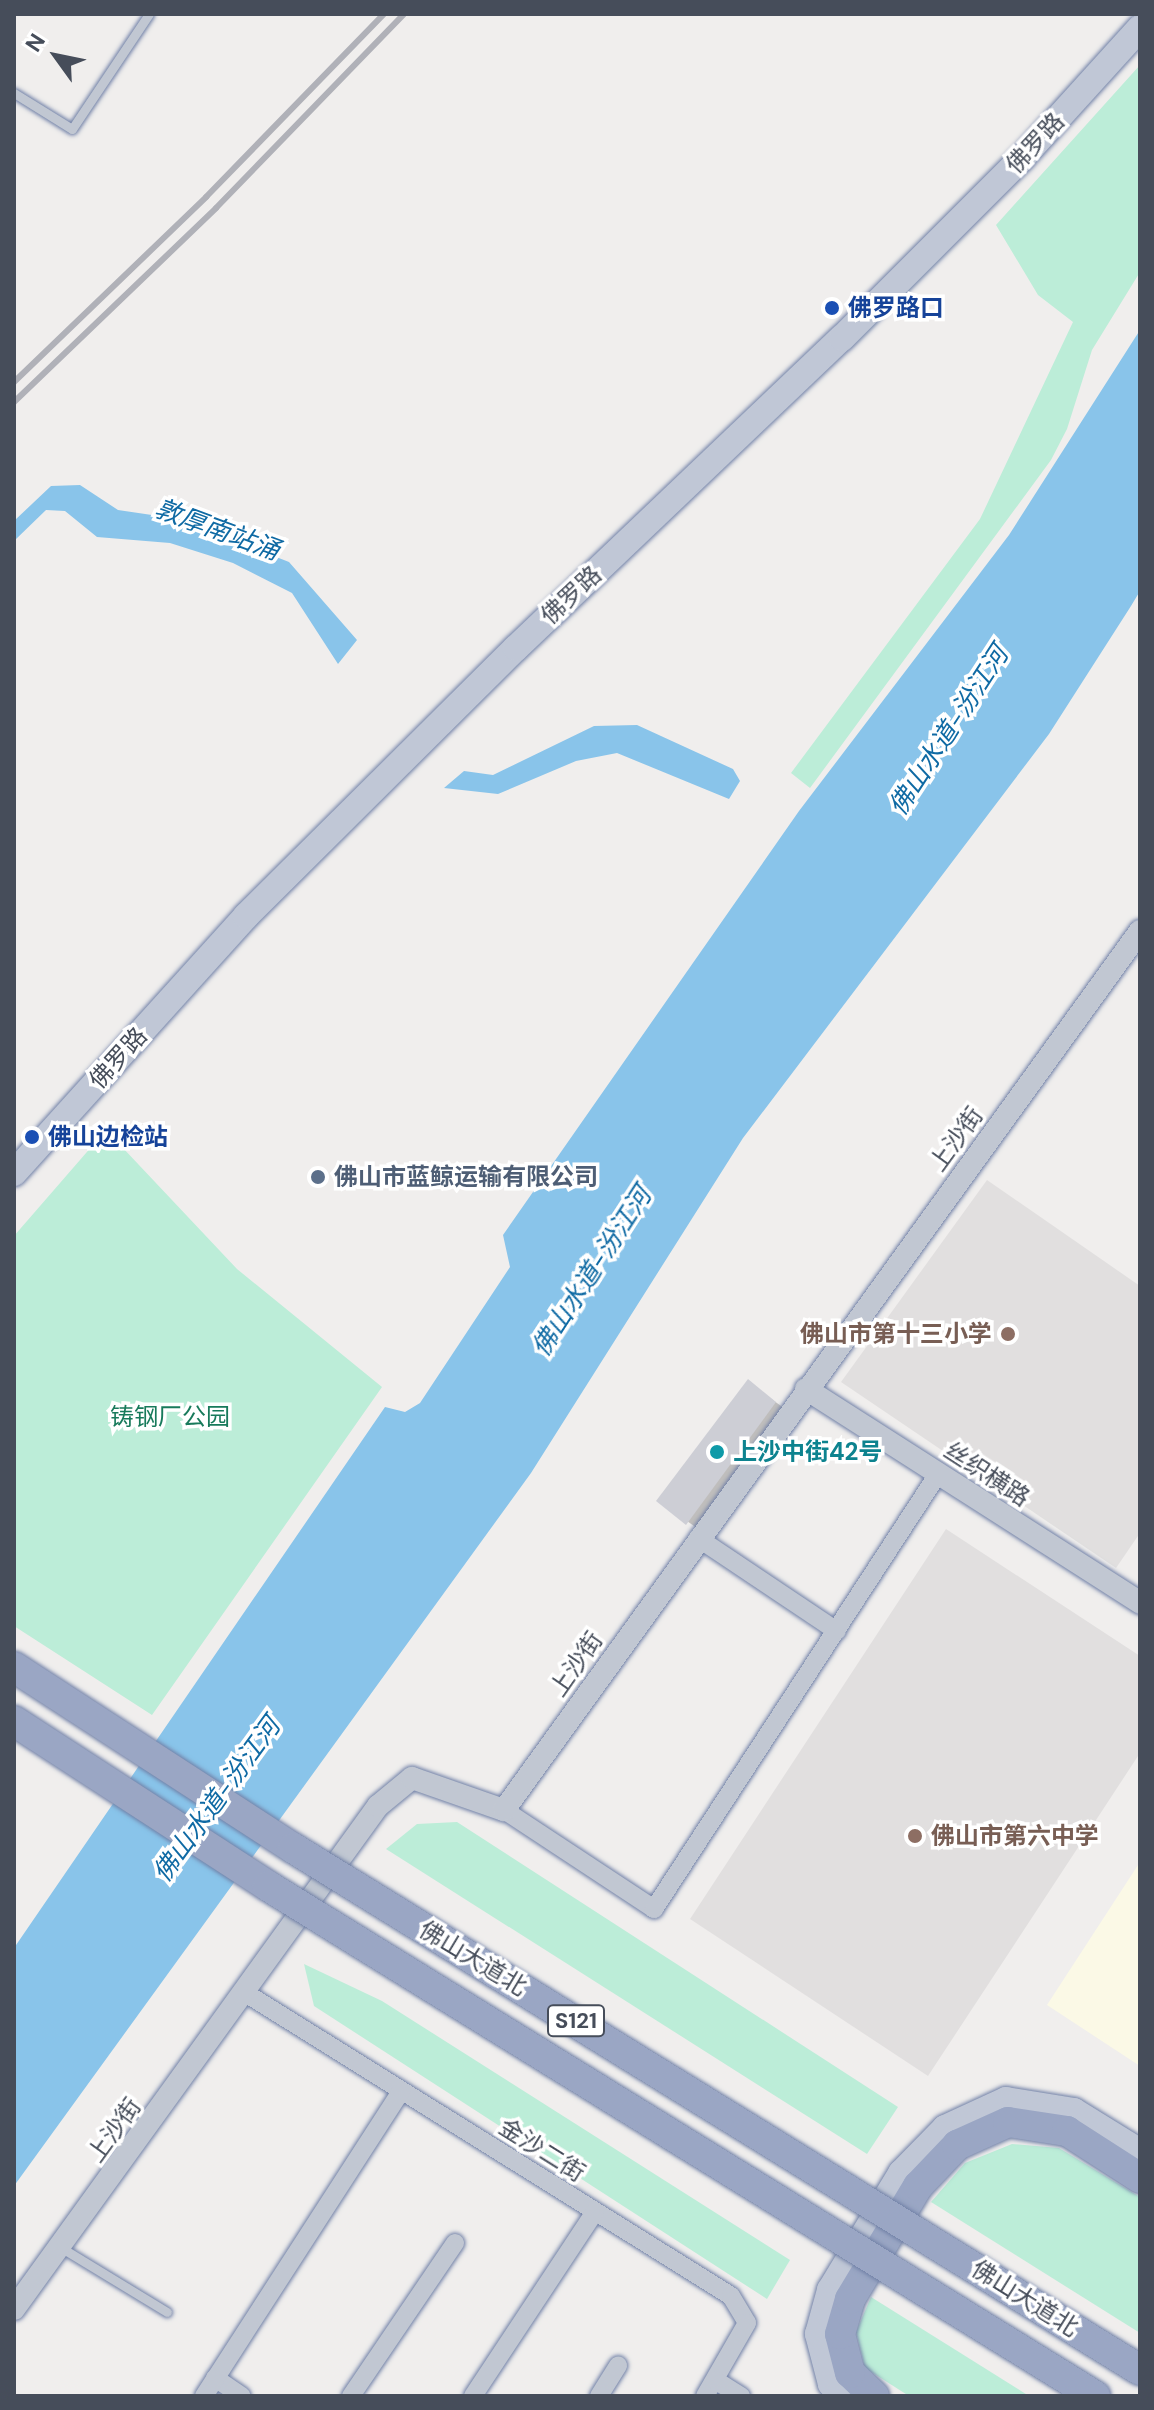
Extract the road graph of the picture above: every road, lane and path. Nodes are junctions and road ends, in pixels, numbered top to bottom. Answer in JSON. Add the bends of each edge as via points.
{"nodes":[{"id":1,"x":149,"y":14,"type":"edge"},
{"id":2,"x":1140,"y":28,"type":"edge"},
{"id":3,"x":14,"y":93,"type":"edge"},
{"id":4,"x":1140,"y":931,"type":"edge"},
{"id":5,"x":14,"y":1173,"type":"edge"},
{"id":6,"x":806,"y":1389,"type":"junction"},
{"id":7,"x":938,"y":1474,"type":"junction"},
{"id":8,"x":698,"y":1538,"type":"junction"},
{"id":9,"x":1140,"y":1603,"type":"edge"},
{"id":10,"x":837,"y":1631,"type":"junction"},
{"id":11,"x":14,"y":1667,"type":"edge"},
{"id":12,"x":14,"y":1721,"type":"edge"},
{"id":13,"x":504,"y":1810,"type":"junction"},
{"id":14,"x":247,"y":1994,"type":"junction"},
{"id":15,"x":401,"y":2091,"type":"junction"},
{"id":16,"x":1140,"y":2152,"type":"edge"},
{"id":17,"x":1140,"y":2178,"type":"edge"},
{"id":18,"x":595,"y":2212,"type":"junction"},
{"id":19,"x":455,"y":2243,"type":"dead end"},
{"id":20,"x":60,"y":2247,"type":"junction"},
{"id":21,"x":14,"y":2309,"type":"edge"},
{"id":22,"x":167,"y":2312,"type":"dead end"},
{"id":23,"x":618,"y":2366,"type":"dead end"},
{"id":24,"x":1140,"y":2370,"type":"edge"},
{"id":25,"x":215,"y":2378,"type":"junction"},
{"id":26,"x":715,"y":2380,"type":"junction"},
{"id":27,"x":204,"y":2396,"type":"edge"},
{"id":28,"x":242,"y":2396,"type":"edge"},
{"id":29,"x":351,"y":2396,"type":"edge"},
{"id":30,"x":473,"y":2396,"type":"edge"},
{"id":31,"x":599,"y":2396,"type":"edge"},
{"id":32,"x":705,"y":2396,"type":"edge"},
{"id":33,"x":741,"y":2396,"type":"edge"},
{"id":34,"x":844,"y":2396,"type":"edge"},
{"id":35,"x":874,"y":2396,"type":"edge"},
{"id":36,"x":1095,"y":2396,"type":"edge"}],
"edges":[{"from":1,"to":3,"type":"lane","via":[[72,129]]},
{"from":2,"to":5,"type":"main road","name":"佛罗路","via":[[1022,158],[853,327],[516,648],[246,916]]},
{"from":4,"to":6,"type":"street","name":"上沙街"},
{"from":6,"to":7,"type":"street","name":"丝织横路"},
{"from":6,"to":8,"type":"street","name":"上沙街"},
{"from":7,"to":9,"type":"street","name":"丝织横路"},
{"from":7,"to":10,"type":"street"},
{"from":8,"to":10,"type":"street"},
{"from":8,"to":13,"type":"street","name":"上沙街"},
{"from":10,"to":13,"type":"street","via":[[654,1909]]},
{"from":11,"to":24,"type":"highway","name":"佛山大道北","number":"S121","bridge":true,"via":[[293,1848]]},
{"from":12,"to":36,"type":"highway","name":"佛山大道北","number":"S121","bridge":true,"via":[[268,1886]]},
{"from":13,"to":14,"type":"street","name":"上沙街","via":[[412,1778],[378,1806],[276,1943]]},
{"from":14,"to":15,"type":"street","name":"金沙二街"},
{"from":14,"to":20,"type":"street","name":"上沙街"},
{"from":15,"to":18,"type":"street","name":"金沙二街"},
{"from":15,"to":25,"type":"street"},
{"from":16,"to":34,"type":"main road","via":[[1074,2111],[1006,2100],[945,2128],[901,2173],[830,2290],[818,2334],[831,2384]]},
{"from":17,"to":35,"type":"highway","via":[[1067,2131],[1008,2122],[957,2145],[918,2186],[850,2299],[840,2334],[850,2373]]},
{"from":18,"to":26,"type":"street","name":"金沙二街","via":[[731,2296],[747,2323]]},
{"from":18,"to":30,"type":"street"},
{"from":19,"to":29,"type":"street"},
{"from":20,"to":21,"type":"street","name":"上沙街"},
{"from":20,"to":22,"type":"lane"},
{"from":23,"to":31,"type":"street"},
{"from":25,"to":27,"type":"street"},
{"from":25,"to":28,"type":"street"},
{"from":26,"to":32,"type":"street"},
{"from":26,"to":33,"type":"street"}]}
